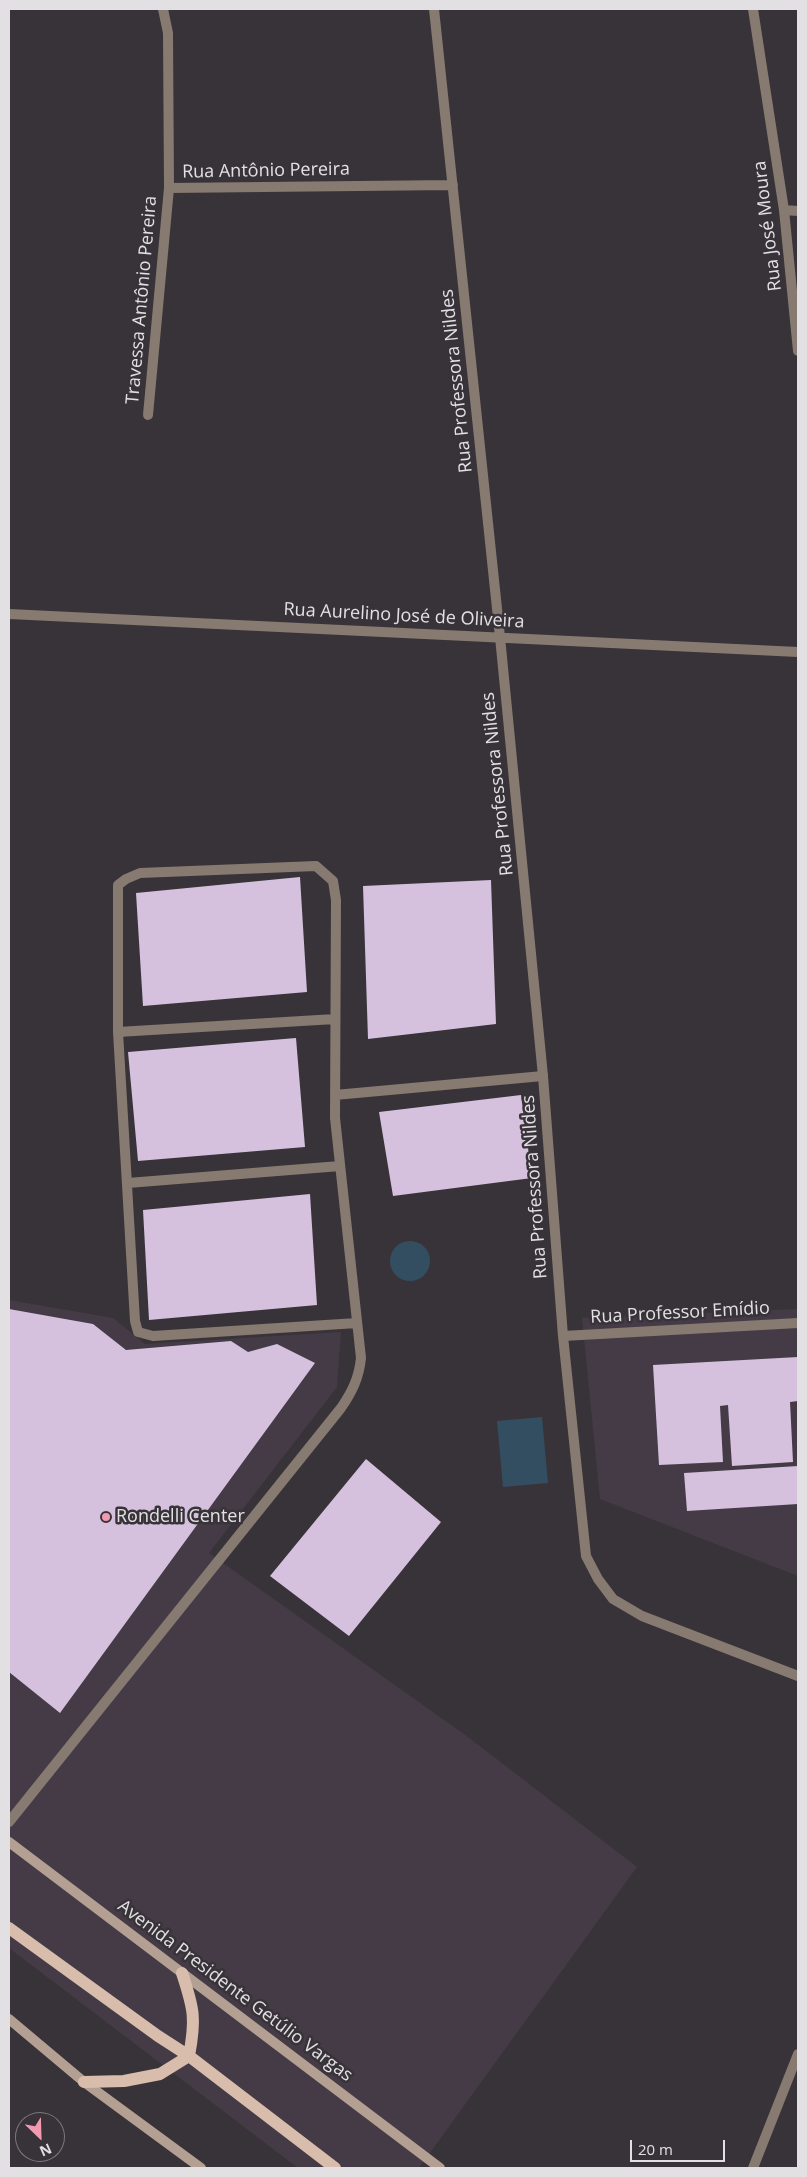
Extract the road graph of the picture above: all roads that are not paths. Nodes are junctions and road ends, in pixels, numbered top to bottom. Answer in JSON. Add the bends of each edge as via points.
{"nodes":[{"id":1,"x":163,"y":9,"type":"edge"},
{"id":2,"x":434,"y":9,"type":"edge"},
{"id":3,"x":754,"y":9,"type":"edge"},
{"id":4,"x":453,"y":185,"type":"junction"},
{"id":5,"x":169,"y":188,"type":"junction"},
{"id":6,"x":784,"y":210,"type":"junction"},
{"id":7,"x":798,"y":211,"type":"edge"},
{"id":8,"x":798,"y":351,"type":"edge"},
{"id":9,"x":148,"y":415,"type":"dead end"},
{"id":10,"x":9,"y":614,"type":"edge"},
{"id":11,"x":500,"y":637,"type":"junction"},
{"id":12,"x":798,"y":652,"type":"edge"},
{"id":13,"x":336,"y":1019,"type":"junction"},
{"id":14,"x":118,"y":1032,"type":"junction"},
{"id":15,"x":543,"y":1076,"type":"junction"},
{"id":16,"x":335,"y":1095,"type":"junction"},
{"id":17,"x":340,"y":1166,"type":"junction"},
{"id":18,"x":128,"y":1183,"type":"junction"},
{"id":19,"x":357,"y":1323,"type":"junction"},
{"id":20,"x":798,"y":1323,"type":"edge"},
{"id":21,"x":563,"y":1336,"type":"junction"},
{"id":22,"x":798,"y":1676,"type":"edge"},
{"id":23,"x":9,"y":1822,"type":"edge"},
{"id":24,"x":9,"y":1842,"type":"edge"},
{"id":25,"x":9,"y":1928,"type":"edge"},
{"id":26,"x":182,"y":1973,"type":"junction"},
{"id":27,"x":9,"y":2019,"type":"edge"},
{"id":28,"x":798,"y":2054,"type":"edge"},
{"id":29,"x":189,"y":2056,"type":"junction"},
{"id":30,"x":84,"y":2082,"type":"junction"},
{"id":31,"x":201,"y":2168,"type":"edge"},
{"id":32,"x":335,"y":2168,"type":"edge"},
{"id":33,"x":440,"y":2168,"type":"edge"},
{"id":34,"x":753,"y":2168,"type":"edge"}],
"edges":[{"from":1,"to":5,"type":"street","name":"Rua Antônio Pereira","via":[[168,33]]},
{"from":2,"to":4,"type":"street","name":"Rua Professora Nildes"},
{"from":3,"to":6,"type":"street","name":"Rua José Moura"},
{"from":4,"to":5,"type":"street","name":"Rua Antônio Pereira"},
{"from":4,"to":11,"type":"street","name":"Rua Professora Nildes"},
{"from":5,"to":9,"type":"street","name":"Travessa Antônio Pereira"},
{"from":6,"to":7,"type":"street"},
{"from":6,"to":8,"type":"street","name":"Rua José Moura"},
{"from":10,"to":11,"type":"street","name":"Rua Aurelino José de Oliveira"},
{"from":11,"to":12,"type":"street","name":"Rua Aurelino José de Oliveira"},
{"from":11,"to":15,"type":"street","name":"Rua Professora Nildes"},
{"from":13,"to":14,"type":"street"},
{"from":13,"to":14,"type":"street","via":[[336,900],[333,881],[316,866],[140,873],[118,885]]},
{"from":13,"to":16,"type":"street"},
{"from":14,"to":18,"type":"street"},
{"from":15,"to":16,"type":"street"},
{"from":15,"to":21,"type":"street","name":"Rua Professora Nildes"},
{"from":16,"to":17,"type":"street"},
{"from":17,"to":18,"type":"street"},
{"from":17,"to":19,"type":"street"},
{"from":18,"to":19,"type":"street","via":[[138,1332],[153,1336]]},
{"from":19,"to":23,"type":"street","via":[[360,1370],[341,1408]]},
{"from":20,"to":21,"type":"street","name":"Rua Professor Emídio"},
{"from":21,"to":22,"type":"street","name":"Rua Professora Nildes","via":[[586,1556],[598,1579],[613,1598],[642,1616]]},
{"from":24,"to":26,"type":"street","name":"Avenida Presidente Getúlio Vargas"},
{"from":25,"to":29,"type":"main road"},
{"from":26,"to":29,"type":"main road","via":[[192,2004],[194,2029]]},
{"from":26,"to":33,"type":"street","name":"Avenida Presidente Getúlio Vargas"},
{"from":27,"to":30,"type":"street"},
{"from":28,"to":34,"type":"street"},
{"from":29,"to":30,"type":"main road","via":[[160,2074],[124,2081]]},
{"from":29,"to":32,"type":"main road"},
{"from":30,"to":31,"type":"street"}]}
